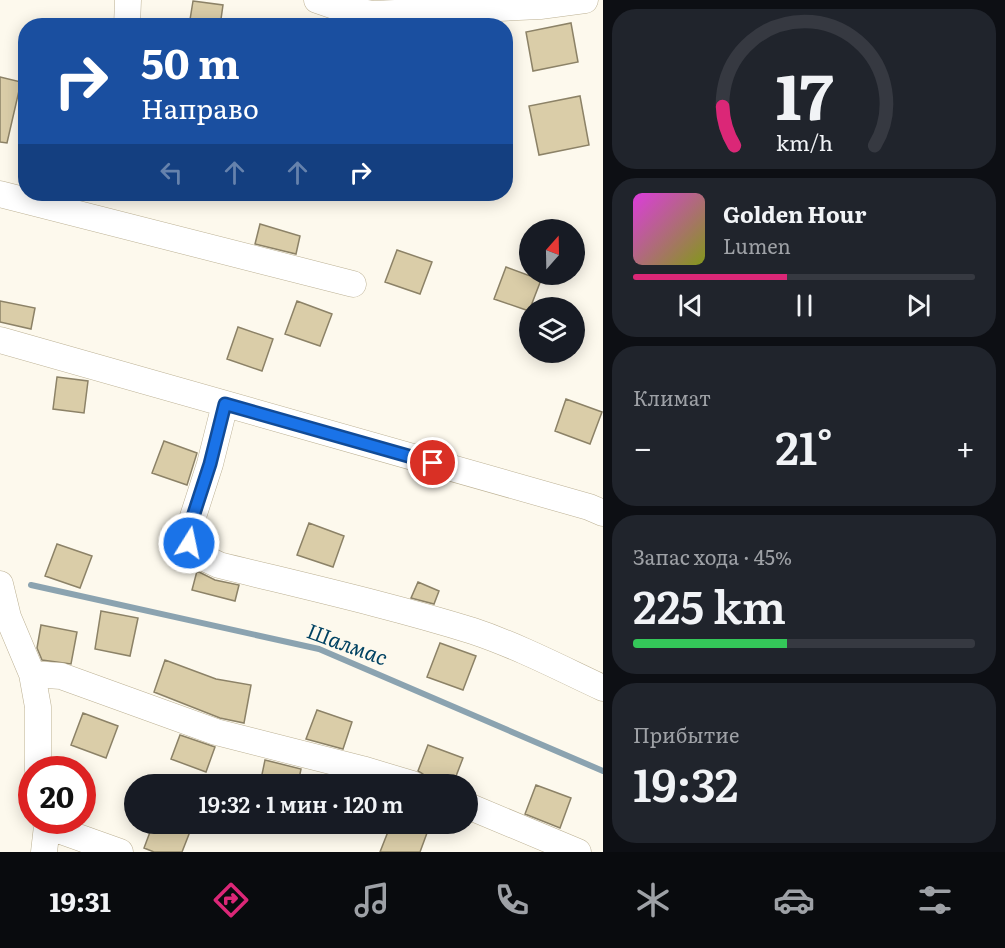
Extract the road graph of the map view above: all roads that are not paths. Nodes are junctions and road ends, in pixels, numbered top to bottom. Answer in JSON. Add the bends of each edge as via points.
{"nodes":[{"id":1,"x":128,"y":0,"type":"edge"},
{"id":2,"x":317,"y":0,"type":"edge"},
{"id":3,"x":585,"y":0,"type":"edge"},
{"id":4,"x":127,"y":18,"type":"edge"},
{"id":5,"x":0,"y":195,"type":"edge"},
{"id":6,"x":18,"y":200,"type":"edge"},
{"id":7,"x":24,"y":201,"type":"edge"},
{"id":8,"x":352,"y":284,"type":"dead end"},
{"id":9,"x":0,"y":340,"type":"edge"},
{"id":10,"x":225,"y":404,"type":"junction"},
{"id":11,"x":603,"y":513,"type":"edge"},
{"id":12,"x":0,"y":584,"type":"edge"},
{"id":13,"x":32,"y":674,"type":"junction"},
{"id":14,"x":603,"y":688,"type":"edge"},
{"id":15,"x":38,"y":756,"type":"edge"},
{"id":16,"x":379,"y":774,"type":"edge"},
{"id":17,"x":478,"y":810,"type":"edge"},
{"id":18,"x":45,"y":834,"type":"edge"},
{"id":19,"x":74,"y":834,"type":"edge"},
{"id":20,"x":44,"y":852,"type":"edge"},
{"id":21,"x":120,"y":852,"type":"edge"},
{"id":22,"x":578,"y":852,"type":"edge"}],
"edges":[{"from":1,"to":4,"type":"street"},
{"from":2,"to":3,"type":"street","via":[[374,14],[540,6]]},
{"from":5,"to":6,"type":"street"},
{"from":7,"to":8,"type":"street"},
{"from":9,"to":10,"type":"street"},
{"from":10,"to":11,"type":"street"},
{"from":10,"to":14,"type":"street","via":[[189,529],[189,543],[200,556],[219,565],[475,632]]},
{"from":12,"to":13,"type":"street","via":[[8,617]]},
{"from":13,"to":15,"type":"street","via":[[38,707]]},
{"from":13,"to":16,"type":"street","via":[[61,676],[216,732]]},
{"from":17,"to":22,"type":"street"},
{"from":18,"to":20,"type":"street"},
{"from":19,"to":21,"type":"street"}]}
